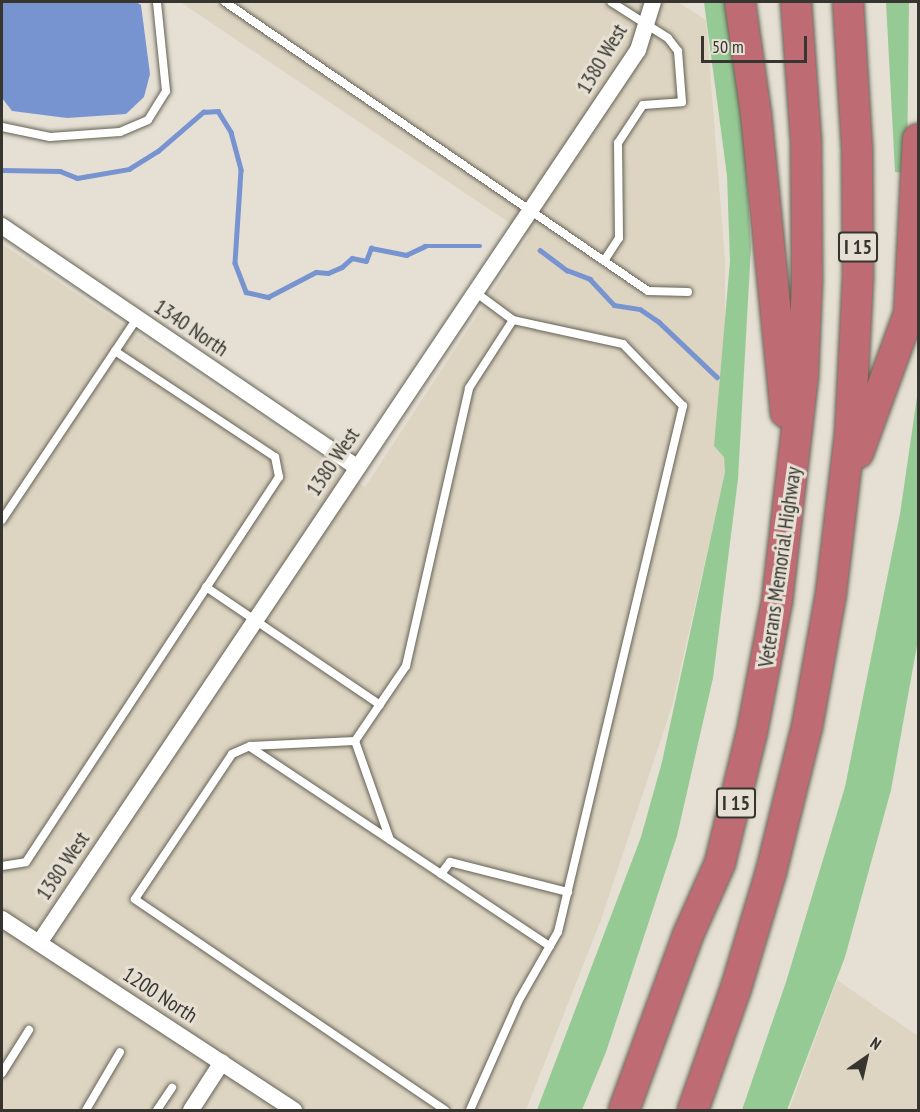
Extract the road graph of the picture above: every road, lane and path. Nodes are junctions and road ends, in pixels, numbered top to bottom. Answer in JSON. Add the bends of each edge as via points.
{"nodes":[{"id":1,"x":158,"y":2,"type":"edge"},
{"id":2,"x":225,"y":2,"type":"edge"},
{"id":3,"x":611,"y":2,"type":"edge"},
{"id":4,"x":653,"y":2,"type":"edge"},
{"id":5,"x":740,"y":2,"type":"edge"},
{"id":6,"x":796,"y":2,"type":"edge"},
{"id":7,"x":848,"y":2,"type":"edge"},
{"id":8,"x":648,"y":26,"type":"junction"},
{"id":9,"x":2,"y":127,"type":"edge"},
{"id":10,"x":918,"y":139,"type":"edge"},
{"id":11,"x":530,"y":210,"type":"junction"},
{"id":12,"x":2,"y":226,"type":"edge"},
{"id":13,"x":604,"y":261,"type":"junction"},
{"id":14,"x":475,"y":292,"type":"junction"},
{"id":15,"x":688,"y":292,"type":"dead end"},
{"id":16,"x":137,"y":318,"type":"junction"},
{"id":17,"x":513,"y":320,"type":"junction"},
{"id":18,"x":115,"y":351,"type":"junction"},
{"id":19,"x":356,"y":467,"type":"junction"},
{"id":20,"x":793,"y":480,"type":"junction"},
{"id":21,"x":844,"y":493,"type":"junction"},
{"id":22,"x":2,"y":520,"type":"edge"},
{"id":23,"x":206,"y":588,"type":"junction"},
{"id":24,"x":254,"y":620,"type":"junction"},
{"id":25,"x":380,"y":705,"type":"junction"},
{"id":26,"x":355,"y":741,"type":"junction"},
{"id":27,"x":250,"y":746,"type":"junction"},
{"id":28,"x":390,"y":840,"type":"junction"},
{"id":29,"x":2,"y":866,"type":"edge"},
{"id":30,"x":441,"y":874,"type":"junction"},
{"id":31,"x":568,"y":892,"type":"junction"},
{"id":32,"x":2,"y":919,"type":"edge"},
{"id":33,"x":39,"y":943,"type":"junction"},
{"id":34,"x":550,"y":946,"type":"junction"},
{"id":35,"x":29,"y":1030,"type":"dead end"},
{"id":36,"x":120,"y":1053,"type":"dead end"},
{"id":37,"x":222,"y":1062,"type":"junction"},
{"id":38,"x":2,"y":1073,"type":"edge"},
{"id":39,"x":172,"y":1088,"type":"dead end"},
{"id":40,"x":86,"y":1110,"type":"edge"},
{"id":41,"x":157,"y":1110,"type":"edge"},
{"id":42,"x":191,"y":1110,"type":"edge"},
{"id":43,"x":294,"y":1110,"type":"edge"},
{"id":44,"x":445,"y":1110,"type":"edge"},
{"id":45,"x":470,"y":1110,"type":"edge"},
{"id":46,"x":624,"y":1110,"type":"edge"},
{"id":47,"x":693,"y":1110,"type":"edge"}],
"edges":[{"from":1,"to":9,"type":"lane","via":[[166,91],[148,120],[120,132],[50,137]]},
{"from":2,"to":11,"type":"lane"},
{"from":3,"to":8,"type":"lane"},
{"from":4,"to":8,"type":"street","name":"1380 West"},
{"from":5,"to":20,"type":"highway","via":[[756,114]]},
{"from":6,"to":20,"type":"highway","name":"Veterans Memorial Highway","number":"I 15","via":[[806,141],[807,281]]},
{"from":7,"to":21,"type":"highway","number":"I 15","via":[[857,148],[858,277]]},
{"from":8,"to":11,"type":"street","name":"1380 West","via":[[638,50]]},
{"from":8,"to":13,"type":"lane","via":[[668,38],[678,51],[682,102],[643,105],[618,143],[619,238]]},
{"from":10,"to":21,"type":"highway","via":[[909,314]]},
{"from":11,"to":13,"type":"lane"},
{"from":11,"to":14,"type":"street","name":"1380 West"},
{"from":12,"to":16,"type":"street","name":"1340 North"},
{"from":13,"to":15,"type":"lane","via":[[648,291]]},
{"from":14,"to":17,"type":"lane"},
{"from":14,"to":19,"type":"street","name":"1380 West"},
{"from":16,"to":18,"type":"lane"},
{"from":16,"to":19,"type":"street","name":"1340 North"},
{"from":17,"to":25,"type":"lane","via":[[469,388],[406,666]]},
{"from":17,"to":31,"type":"lane","via":[[623,344],[683,406]]},
{"from":18,"to":22,"type":"lane"},
{"from":18,"to":23,"type":"lane","via":[[275,457],[279,477]]},
{"from":19,"to":24,"type":"street","name":"1380 West"},
{"from":20,"to":46,"type":"highway","name":"Veterans Memorial Highway","number":"I 15","via":[[765,672],[720,863],[688,935]]},
{"from":21,"to":47,"type":"highway","number":"I 15","via":[[823,641],[785,821],[746,959]]},
{"from":23,"to":24,"type":"lane"},
{"from":23,"to":29,"type":"lane","via":[[26,862]]},
{"from":24,"to":25,"type":"lane"},
{"from":24,"to":33,"type":"street","name":"1380 West"},
{"from":25,"to":26,"type":"lane"},
{"from":26,"to":27,"type":"lane"},
{"from":26,"to":28,"type":"lane"},
{"from":27,"to":28,"type":"lane"},
{"from":27,"to":44,"type":"lane","via":[[231,754],[135,899]]},
{"from":28,"to":30,"type":"lane"},
{"from":30,"to":31,"type":"lane","via":[[450,862]]},
{"from":30,"to":34,"type":"lane"},
{"from":31,"to":34,"type":"lane","via":[[558,932]]},
{"from":32,"to":33,"type":"street","name":"1200 North"},
{"from":33,"to":37,"type":"street","name":"1200 North"},
{"from":34,"to":45,"type":"lane","via":[[519,1000]]},
{"from":35,"to":38,"type":"lane"},
{"from":36,"to":40,"type":"lane"},
{"from":37,"to":42,"type":"street"},
{"from":37,"to":43,"type":"street","name":"1200 North"},
{"from":39,"to":41,"type":"lane"}]}
